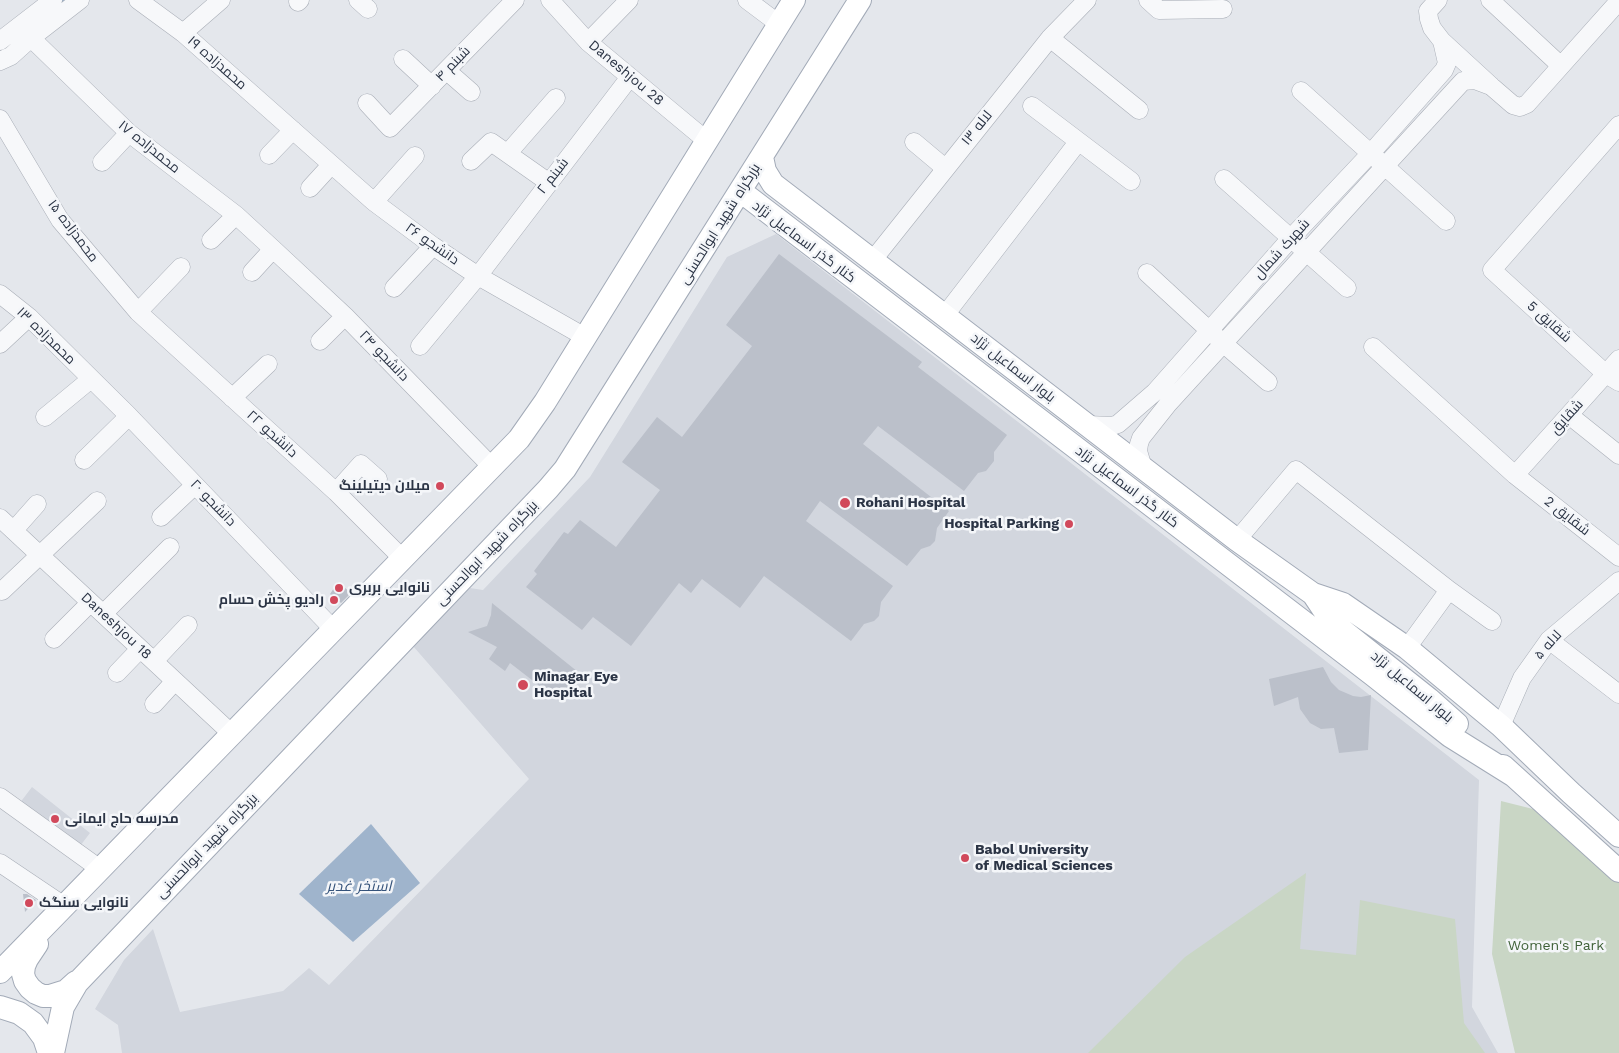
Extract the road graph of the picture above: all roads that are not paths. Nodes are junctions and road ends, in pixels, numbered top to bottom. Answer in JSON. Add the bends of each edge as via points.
{"nodes":[{"id":1,"x":53,"y":0,"type":"edge"},
{"id":2,"x":80,"y":0,"type":"edge"},
{"id":3,"x":138,"y":0,"type":"edge"},
{"id":4,"x":221,"y":0,"type":"edge"},
{"id":5,"x":515,"y":0,"type":"edge"},
{"id":6,"x":550,"y":0,"type":"edge"},
{"id":7,"x":629,"y":0,"type":"edge"},
{"id":8,"x":747,"y":0,"type":"edge"},
{"id":9,"x":794,"y":0,"type":"edge"},
{"id":10,"x":860,"y":0,"type":"edge"},
{"id":11,"x":1087,"y":0,"type":"edge"},
{"id":12,"x":1148,"y":0,"type":"edge"},
{"id":13,"x":1438,"y":0,"type":"edge"},
{"id":14,"x":1490,"y":0,"type":"edge"},
{"id":15,"x":1619,"y":0,"type":"edge"},
{"id":16,"x":1223,"y":10,"type":"dead end"},
{"id":17,"x":780,"y":24,"type":"junction"},
{"id":18,"x":183,"y":33,"type":"junction"},
{"id":19,"x":31,"y":38,"type":"junction"},
{"id":20,"x":1050,"y":38,"type":"junction"},
{"id":21,"x":0,"y":40,"type":"edge"},
{"id":22,"x":1442,"y":41,"type":"junction"},
{"id":23,"x":588,"y":42,"type":"junction"},
{"id":24,"x":403,"y":59,"type":"dead end"},
{"id":25,"x":0,"y":61,"type":"edge"},
{"id":26,"x":1560,"y":65,"type":"junction"},
{"id":27,"x":447,"y":71,"type":"junction"},
{"id":28,"x":630,"y":77,"type":"junction"},
{"id":29,"x":432,"y":86,"type":"junction"},
{"id":30,"x":1491,"y":86,"type":"junction"},
{"id":31,"x":1301,"y":91,"type":"dead end"},
{"id":32,"x":471,"y":92,"type":"dead end"},
{"id":33,"x":556,"y":98,"type":"dead end"},
{"id":34,"x":367,"y":103,"type":"dead end"},
{"id":35,"x":1032,"y":106,"type":"dead end"},
{"id":36,"x":1139,"y":110,"type":"dead end"},
{"id":37,"x":0,"y":119,"type":"edge"},
{"id":38,"x":1619,"y":125,"type":"edge"},
{"id":39,"x":293,"y":130,"type":"junction"},
{"id":40,"x":129,"y":133,"type":"junction"},
{"id":41,"x":707,"y":141,"type":"junction"},
{"id":42,"x":914,"y":142,"type":"dead end"},
{"id":43,"x":1078,"y":142,"type":"junction"},
{"id":44,"x":508,"y":153,"type":"junction"},
{"id":45,"x":269,"y":155,"type":"dead end"},
{"id":46,"x":414,"y":156,"type":"dead end"},
{"id":47,"x":762,"y":157,"type":"junction"},
{"id":48,"x":1378,"y":159,"type":"junction"},
{"id":49,"x":471,"y":161,"type":"dead end"},
{"id":50,"x":102,"y":162,"type":"dead end"},
{"id":51,"x":331,"y":165,"type":"junction"},
{"id":52,"x":944,"y":168,"type":"junction"},
{"id":53,"x":1224,"y":179,"type":"dead end"},
{"id":54,"x":1131,"y":181,"type":"dead end"},
{"id":55,"x":548,"y":182,"type":"junction"},
{"id":56,"x":773,"y":184,"type":"junction"},
{"id":57,"x":310,"y":188,"type":"dead end"},
{"id":58,"x":743,"y":193,"type":"junction"},
{"id":59,"x":374,"y":202,"type":"junction"},
{"id":60,"x":236,"y":215,"type":"junction"},
{"id":61,"x":1446,"y":221,"type":"dead end"},
{"id":62,"x":718,"y":227,"type":"junction"},
{"id":63,"x":211,"y":240,"type":"dead end"},
{"id":64,"x":433,"y":246,"type":"junction"},
{"id":65,"x":1299,"y":246,"type":"junction"},
{"id":66,"x":273,"y":249,"type":"junction"},
{"id":67,"x":872,"y":261,"type":"junction"},
{"id":68,"x":181,"y":268,"type":"dead end"},
{"id":69,"x":252,"y":272,"type":"dead end"},
{"id":70,"x":1147,"y":273,"type":"dead end"},
{"id":71,"x":478,"y":276,"type":"junction"},
{"id":72,"x":394,"y":288,"type":"dead end"},
{"id":73,"x":1347,"y":288,"type":"dead end"},
{"id":74,"x":0,"y":294,"type":"edge"},
{"id":75,"x":138,"y":312,"type":"junction"},
{"id":76,"x":945,"y":315,"type":"junction"},
{"id":77,"x":345,"y":316,"type":"junction"},
{"id":78,"x":29,"y":317,"type":"junction"},
{"id":79,"x":586,"y":337,"type":"junction"},
{"id":80,"x":1216,"y":337,"type":"junction"},
{"id":81,"x":320,"y":341,"type":"dead end"},
{"id":82,"x":0,"y":344,"type":"edge"},
{"id":83,"x":420,"y":346,"type":"dead end"},
{"id":84,"x":1373,"y":346,"type":"dead end"},
{"id":85,"x":1619,"y":359,"type":"edge"},
{"id":86,"x":268,"y":364,"type":"dead end"},
{"id":87,"x":1612,"y":378,"type":"edge"},
{"id":88,"x":91,"y":379,"type":"junction"},
{"id":89,"x":1268,"y":382,"type":"dead end"},
{"id":90,"x":232,"y":398,"type":"junction"},
{"id":91,"x":1162,"y":398,"type":"junction"},
{"id":92,"x":1569,"y":415,"type":"junction"},
{"id":93,"x":129,"y":416,"type":"junction"},
{"id":94,"x":45,"y":418,"type":"dead end"},
{"id":95,"x":1087,"y":425,"type":"junction"},
{"id":96,"x":1619,"y":455,"type":"edge"},
{"id":97,"x":84,"y":460,"type":"dead end"},
{"id":98,"x":492,"y":468,"type":"junction"},
{"id":99,"x":1143,"y":468,"type":"junction"},
{"id":100,"x":1515,"y":475,"type":"junction"},
{"id":101,"x":378,"y":479,"type":"dead end"},
{"id":102,"x":195,"y":485,"type":"junction"},
{"id":103,"x":336,"y":492,"type":"junction"},
{"id":104,"x":97,"y":501,"type":"dead end"},
{"id":105,"x":37,"y":504,"type":"dead end"},
{"id":106,"x":161,"y":517,"type":"dead end"},
{"id":107,"x":0,"y":518,"type":"edge"},
{"id":108,"x":14,"y":530,"type":"junction"},
{"id":109,"x":1237,"y":540,"type":"junction"},
{"id":110,"x":170,"y":547,"type":"dead end"},
{"id":111,"x":39,"y":554,"type":"junction"},
{"id":112,"x":1619,"y":557,"type":"edge"},
{"id":113,"x":403,"y":559,"type":"junction"},
{"id":114,"x":1618,"y":584,"type":"edge"},
{"id":115,"x":1449,"y":590,"type":"junction"},
{"id":116,"x":2,"y":591,"type":"dead end"},
{"id":117,"x":1314,"y":594,"type":"junction"},
{"id":118,"x":96,"y":608,"type":"junction"},
{"id":119,"x":1492,"y":621,"type":"dead end"},
{"id":120,"x":188,"y":625,"type":"dead end"},
{"id":121,"x":334,"y":630,"type":"junction"},
{"id":122,"x":54,"y":639,"type":"dead end"},
{"id":123,"x":1549,"y":640,"type":"junction"},
{"id":124,"x":1407,"y":648,"type":"junction"},
{"id":125,"x":140,"y":649,"type":"junction"},
{"id":126,"x":154,"y":661,"type":"junction"},
{"id":127,"x":117,"y":673,"type":"dead end"},
{"id":128,"x":175,"y":681,"type":"junction"},
{"id":129,"x":1619,"y":694,"type":"edge"},
{"id":130,"x":154,"y":704,"type":"dead end"},
{"id":131,"x":1501,"y":726,"type":"junction"},
{"id":132,"x":232,"y":734,"type":"junction"},
{"id":133,"x":1514,"y":776,"type":"junction"},
{"id":134,"x":0,"y":796,"type":"edge"},
{"id":135,"x":1619,"y":836,"type":"edge"},
{"id":136,"x":0,"y":863,"type":"edge"},
{"id":137,"x":100,"y":869,"type":"junction"},
{"id":138,"x":1619,"y":871,"type":"edge"},
{"id":139,"x":64,"y":906,"type":"junction"},
{"id":140,"x":0,"y":972,"type":"edge"},
{"id":141,"x":85,"y":974,"type":"junction"},
{"id":142,"x":0,"y":1006,"type":"edge"},
{"id":143,"x":51,"y":1053,"type":"edge"}],
"edges":[{"from":1,"to":21,"type":"street"},
{"from":2,"to":19,"type":"street"},
{"from":3,"to":18,"type":"street","name":"محمدزاده ۱۹"},
{"from":4,"to":18,"type":"street"},
{"from":5,"to":27,"type":"street","name":"شبنم ۴"},
{"from":6,"to":23,"type":"street","name":"Daneshjou 28"},
{"from":7,"to":23,"type":"street"},
{"from":8,"to":17,"type":"street"},
{"from":9,"to":17,"type":"main road"},
{"from":10,"to":47,"type":"main road","name":"بزرگراه شهید ابوالحسنی"},
{"from":11,"to":20,"type":"street","name":"لاله ۱۳"},
{"from":12,"to":16,"type":"street","via":[[1159,10]]},
{"from":13,"to":22,"type":"street","via":[[1428,11],[1432,28]]},
{"from":14,"to":26,"type":"street"},
{"from":15,"to":26,"type":"street"},
{"from":17,"to":41,"type":"main road"},
{"from":18,"to":39,"type":"street","name":"محمدزاده ۱۹"},
{"from":19,"to":25,"type":"street","via":[[11,56]]},
{"from":19,"to":40,"type":"street","name":"محمدزاده ۱۷"},
{"from":20,"to":36,"type":"street"},
{"from":20,"to":52,"type":"street","name":"لاله ۱۳"},
{"from":22,"to":30,"type":"street"},
{"from":22,"to":48,"type":"street","name":"شهرک شمال","via":[[1444,70]]},
{"from":23,"to":28,"type":"street","name":"Daneshjou 28"},
{"from":24,"to":29,"type":"street"},
{"from":26,"to":30,"type":"street","via":[[1524,107],[1513,105]]},
{"from":27,"to":29,"type":"street","name":"شبنم ۴"},
{"from":27,"to":32,"type":"street"},
{"from":28,"to":41,"type":"street","name":"Daneshjou 28"},
{"from":28,"to":55,"type":"street","name":"شبنم ۲"},
{"from":29,"to":34,"type":"street","name":"شبنم ۴","via":[[390,128]]},
{"from":30,"to":48,"type":"street","name":"شهرک شمال","via":[[1475,80],[1463,82]]},
{"from":31,"to":48,"type":"street"},
{"from":33,"to":44,"type":"street"},
{"from":35,"to":43,"type":"street"},
{"from":37,"to":75,"type":"street","name":"محمدزاده ۱۵","via":[[60,220]]},
{"from":38,"to":87,"type":"street","name":"شقايق 5","via":[[1492,270]]},
{"from":39,"to":45,"type":"street"},
{"from":39,"to":51,"type":"street","name":"دانشجو ۲۶"},
{"from":40,"to":50,"type":"street"},
{"from":40,"to":60,"type":"street","name":"محمدزاده ۱۷"},
{"from":41,"to":79,"type":"main road"},
{"from":42,"to":52,"type":"street"},
{"from":43,"to":54,"type":"street"},
{"from":43,"to":76,"type":"street"},
{"from":44,"to":49,"type":"street","via":[[491,142]]},
{"from":44,"to":55,"type":"street"},
{"from":46,"to":59,"type":"street"},
{"from":47,"to":56,"type":"main road","via":[[765,171]]},
{"from":47,"to":62,"type":"main road","name":"بزرگراه شهید ابوالحسنی"},
{"from":48,"to":61,"type":"street"},
{"from":48,"to":65,"type":"street","name":"شهرک شمال"},
{"from":51,"to":57,"type":"street"},
{"from":51,"to":59,"type":"street","name":"دانشجو ۲۶"},
{"from":52,"to":67,"type":"street","name":"لاله ۱۳"},
{"from":53,"to":65,"type":"street"},
{"from":55,"to":71,"type":"street","name":"شبنم ۲"},
{"from":56,"to":58,"type":"main road","via":[[749,188]]},
{"from":56,"to":67,"type":"main road","name":"بلوار اسماعیل نژاد"},
{"from":58,"to":62,"type":"main road"},
{"from":58,"to":133,"type":"main road","name":"کنار گذر اسماعیل نژاد","via":[[1450,736]]},
{"from":59,"to":64,"type":"street","name":"دانشجو ۲۶"},
{"from":60,"to":63,"type":"street"},
{"from":60,"to":66,"type":"street","name":"محمدزاده ۱۷"},
{"from":62,"to":141,"type":"main road","name":"بزرگراه شهید ابوالحسنی","via":[[572,460],[556,480]]},
{"from":64,"to":71,"type":"street","name":"دانشجو ۲۶"},
{"from":64,"to":72,"type":"street"},
{"from":65,"to":73,"type":"street"},
{"from":65,"to":80,"type":"street","name":"شهرک شمال"},
{"from":66,"to":69,"type":"street"},
{"from":66,"to":77,"type":"street","name":"دانشجو ۲۴"},
{"from":67,"to":76,"type":"main road","name":"بلوار اسماعیل نژاد"},
{"from":68,"to":75,"type":"street"},
{"from":70,"to":80,"type":"street"},
{"from":71,"to":79,"type":"street","name":"دانشجو ۲۶"},
{"from":71,"to":83,"type":"street","name":"شبنم ۲"},
{"from":74,"to":78,"type":"street","name":"محمدزاده ۱۳"},
{"from":75,"to":90,"type":"street","name":"دانشجو ۲۲"},
{"from":76,"to":95,"type":"main road","name":"بلوار اسماعیل نژاد"},
{"from":77,"to":81,"type":"street"},
{"from":77,"to":98,"type":"street","name":"دانشجو ۲۴"},
{"from":78,"to":82,"type":"street"},
{"from":78,"to":88,"type":"street","name":"محمدزاده ۱۳"},
{"from":79,"to":98,"type":"main road","via":[[530,424]]},
{"from":80,"to":89,"type":"street"},
{"from":80,"to":91,"type":"street","name":"شهرک شمال"},
{"from":84,"to":100,"type":"street","name":"شقايق 2"},
{"from":85,"to":87,"type":"street","name":"شقايق"},
{"from":86,"to":90,"type":"street"},
{"from":87,"to":92,"type":"street","name":"شقايق"},
{"from":88,"to":93,"type":"street","name":"دانشجو ۲۰"},
{"from":88,"to":94,"type":"street"},
{"from":90,"to":103,"type":"street","name":"دانشجو ۲۲"},
{"from":91,"to":95,"type":"street","name":"شهرک شمال","via":[[1118,424]]},
{"from":91,"to":99,"type":"street","name":"شهرک شمال","via":[[1139,444]]},
{"from":92,"to":96,"type":"street"},
{"from":92,"to":100,"type":"street","name":"شقايق"},
{"from":93,"to":97,"type":"street"},
{"from":93,"to":102,"type":"street","name":"دانشجو ۲۰"},
{"from":95,"to":99,"type":"main road","name":"بلوار اسماعیل نژاد"},
{"from":98,"to":113,"type":"main road"},
{"from":99,"to":109,"type":"main road","name":"بلوار اسماعیل نژاد"},
{"from":100,"to":112,"type":"street","name":"شقايق 2"},
{"from":101,"to":103,"type":"street","via":[[361,464]]},
{"from":102,"to":106,"type":"street"},
{"from":102,"to":121,"type":"street","name":"دانشجو ۲۰"},
{"from":103,"to":113,"type":"street","name":"دانشجو ۲۲"},
{"from":104,"to":111,"type":"street"},
{"from":105,"to":108,"type":"street"},
{"from":107,"to":108,"type":"street","name":"Daneshjou 18"},
{"from":108,"to":111,"type":"street","name":"Daneshjou 18"},
{"from":109,"to":115,"type":"street","via":[[1296,470]]},
{"from":109,"to":117,"type":"main road","name":"بلوار اسماعیل نژاد"},
{"from":110,"to":118,"type":"street"},
{"from":111,"to":116,"type":"street"},
{"from":111,"to":118,"type":"street","name":"Daneshjou 18"},
{"from":113,"to":121,"type":"main road"},
{"from":114,"to":123,"type":"street","name":"لاله ۵"},
{"from":115,"to":119,"type":"street"},
{"from":115,"to":124,"type":"street"},
{"from":117,"to":124,"type":"main road","name":"بلوار اسماعیل نژاد","via":[[1343,604]]},
{"from":117,"to":133,"type":"main road","name":"بلوار اسماعیل نژاد","via":[[1331,621],[1430,699]]},
{"from":118,"to":122,"type":"street"},
{"from":118,"to":125,"type":"street","name":"Daneshjou 18"},
{"from":120,"to":126,"type":"street"},
{"from":121,"to":132,"type":"main road"},
{"from":123,"to":129,"type":"street"},
{"from":123,"to":131,"type":"street","name":"لاله ۵","via":[[1522,678]]},
{"from":124,"to":131,"type":"main road","name":"بلوار اسماعیل نژاد"},
{"from":125,"to":126,"type":"street","name":"Daneshjou 18"},
{"from":125,"to":127,"type":"street"},
{"from":126,"to":128,"type":"street","name":"Daneshjou 18"},
{"from":128,"to":130,"type":"street"},
{"from":128,"to":132,"type":"street","name":"Daneshjou 18"},
{"from":131,"to":135,"type":"main road","name":"بلوار اسماعیل نژاد"},
{"from":132,"to":137,"type":"main road"},
{"from":133,"to":138,"type":"main road"},
{"from":134,"to":137,"type":"street"},
{"from":136,"to":139,"type":"street"},
{"from":137,"to":139,"type":"main road"},
{"from":139,"to":140,"type":"main road"},
{"from":139,"to":141,"type":"main road","via":[[27,958],[24,966],[26,981],[36,993],[50,996],[66,991]]},
{"from":141,"to":143,"type":"main road","name":"بزرگراه شهید ابوالحسنی","via":[[63,1007]]},
{"from":142,"to":143,"type":"main road","via":[[33,1023]]}]}
